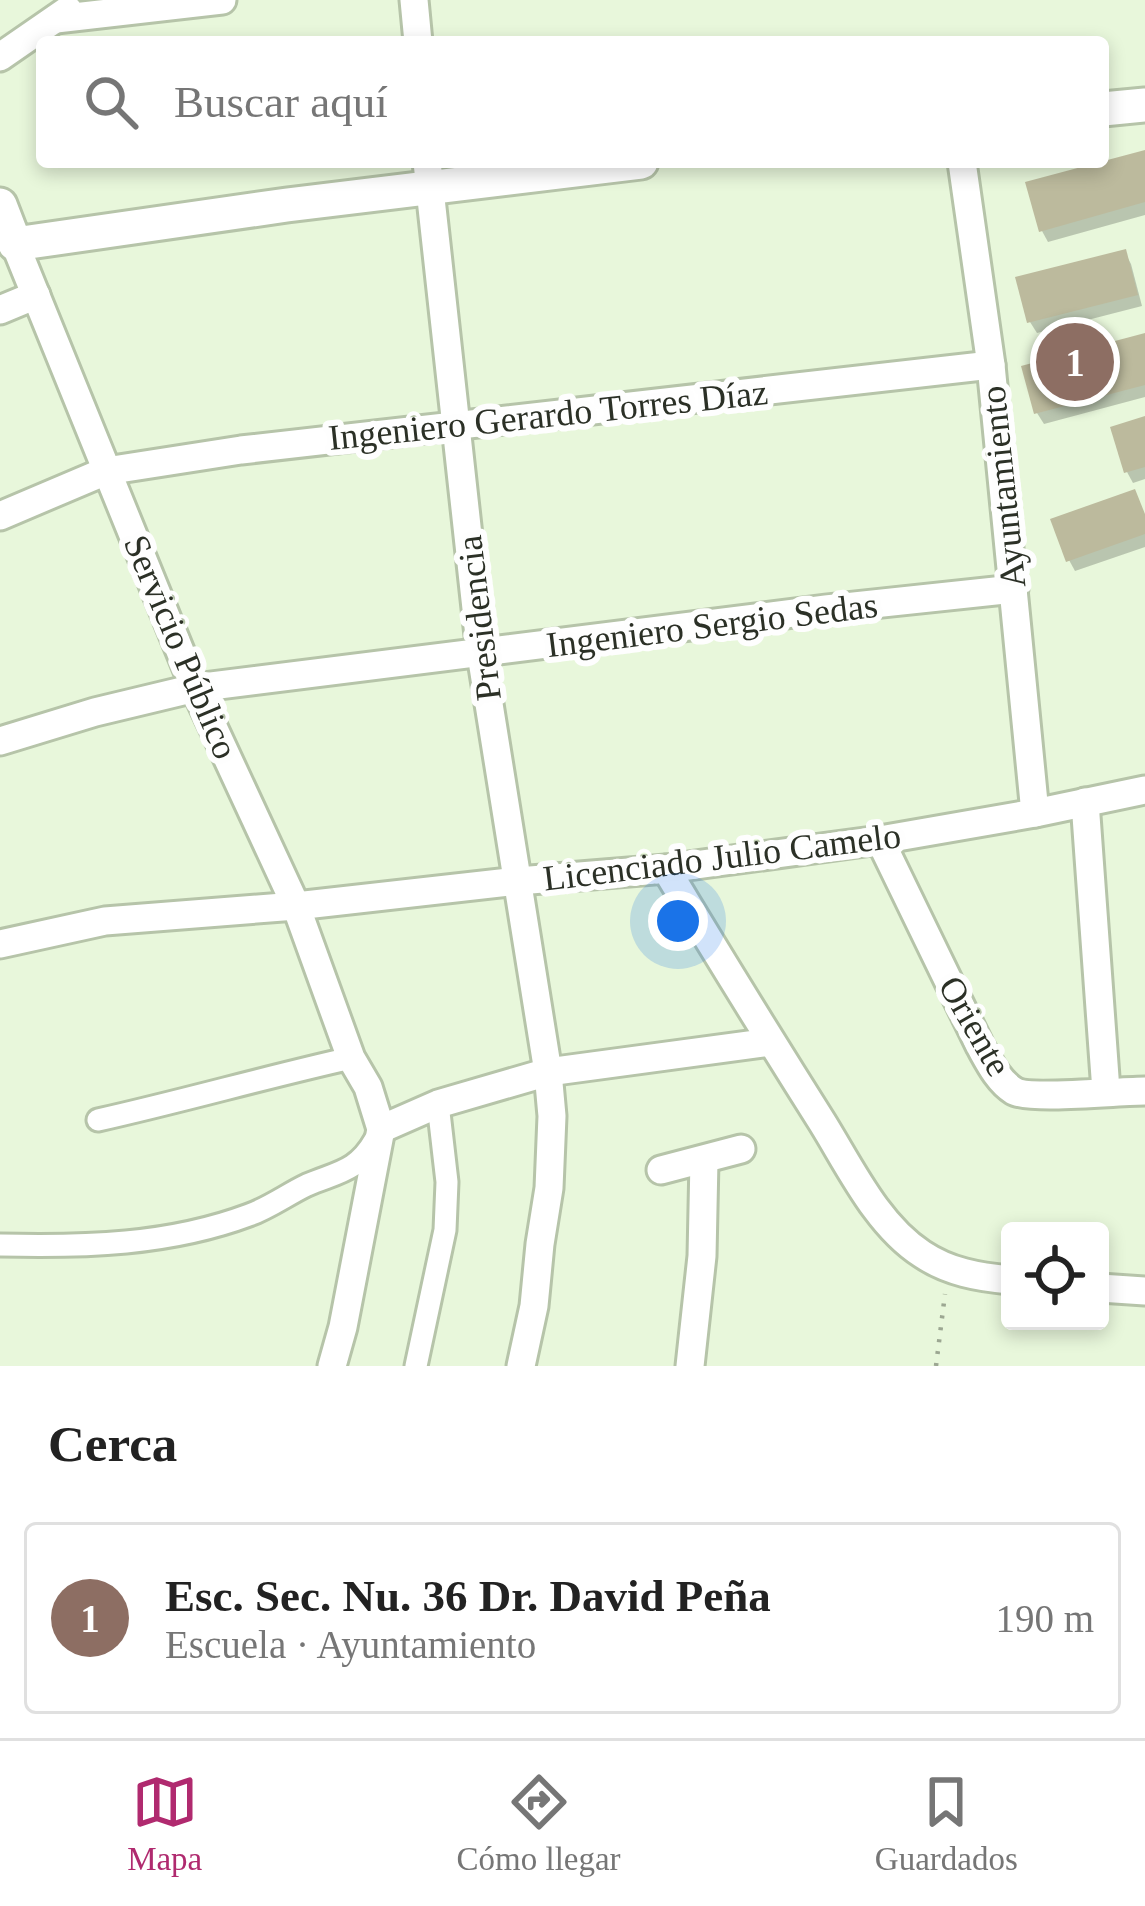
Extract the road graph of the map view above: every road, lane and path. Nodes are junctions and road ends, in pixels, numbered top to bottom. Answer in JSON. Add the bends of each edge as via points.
{"nodes":[{"id":1,"x":81,"y":0,"type":"edge"},
{"id":2,"x":222,"y":0,"type":"edge"},
{"id":3,"x":414,"y":0,"type":"edge"},
{"id":4,"x":56,"y":19,"type":"junction"},
{"id":5,"x":417,"y":36,"type":"edge"},
{"id":6,"x":0,"y":57,"type":"edge"},
{"id":7,"x":1145,"y":105,"type":"edge"},
{"id":8,"x":1109,"y":108,"type":"edge"},
{"id":9,"x":534,"y":168,"type":"edge"},
{"id":10,"x":963,"y":168,"type":"edge"},
{"id":11,"x":428,"y":174,"type":"edge"},
{"id":12,"x":0,"y":205,"type":"edge"},
{"id":13,"x":15,"y":244,"type":"junction"},
{"id":14,"x":36,"y":295,"type":"junction"},
{"id":15,"x":0,"y":310,"type":"edge"},
{"id":16,"x":991,"y":365,"type":"junction"},
{"id":17,"x":458,"y":425,"type":"junction"},
{"id":18,"x":106,"y":471,"type":"junction"},
{"id":19,"x":0,"y":516,"type":"edge"},
{"id":20,"x":1014,"y":589,"type":"junction"},
{"id":21,"x":481,"y":654,"type":"junction"},
{"id":22,"x":195,"y":688,"type":"junction"},
{"id":23,"x":0,"y":741,"type":"edge"},
{"id":24,"x":1145,"y":790,"type":"edge"},
{"id":25,"x":1085,"y":802,"type":"junction"},
{"id":26,"x":1035,"y":813,"type":"junction"},
{"id":27,"x":880,"y":840,"type":"junction"},
{"id":28,"x":666,"y":869,"type":"junction"},
{"id":29,"x":518,"y":881,"type":"junction"},
{"id":30,"x":296,"y":907,"type":"junction"},
{"id":31,"x":0,"y":944,"type":"edge"},
{"id":32,"x":771,"y":1042,"type":"junction"},
{"id":33,"x":351,"y":1058,"type":"junction"},
{"id":34,"x":548,"y":1072,"type":"junction"},
{"id":35,"x":1106,"y":1091,"type":"junction"},
{"id":36,"x":1145,"y":1091,"type":"edge"},
{"id":37,"x":438,"y":1104,"type":"junction"},
{"id":38,"x":98,"y":1120,"type":"dead end"},
{"id":39,"x":381,"y":1130,"type":"junction"},
{"id":40,"x":741,"y":1149,"type":"dead end"},
{"id":41,"x":704,"y":1160,"type":"junction"},
{"id":42,"x":661,"y":1171,"type":"dead end"},
{"id":43,"x":0,"y":1245,"type":"edge"},
{"id":44,"x":947,"y":1269,"type":"junction"},
{"id":45,"x":1001,"y":1279,"type":"edge"},
{"id":46,"x":1109,"y":1289,"type":"edge"},
{"id":47,"x":1145,"y":1291,"type":"edge"},
{"id":48,"x":332,"y":1366,"type":"edge"},
{"id":49,"x":416,"y":1366,"type":"edge"},
{"id":50,"x":521,"y":1366,"type":"edge"},
{"id":51,"x":690,"y":1366,"type":"edge"},
{"id":52,"x":936,"y":1366,"type":"edge"}],
"edges":[{"from":1,"to":4,"type":"street"},
{"from":2,"to":4,"type":"street"},
{"from":3,"to":5,"type":"street"},
{"from":4,"to":6,"type":"street"},
{"from":7,"to":8,"type":"street"},
{"from":9,"to":11,"type":"street"},
{"from":10,"to":16,"type":"street","name":"Ayuntamiento"},
{"from":11,"to":13,"type":"street"},
{"from":11,"to":17,"type":"street","name":"Presidencia"},
{"from":12,"to":13,"type":"street","name":"Servicio Público"},
{"from":13,"to":14,"type":"street","name":"Servicio Público"},
{"from":14,"to":15,"type":"street"},
{"from":14,"to":18,"type":"street","name":"Servicio Público"},
{"from":16,"to":17,"type":"street","name":"Ingeniero Gerardo Torres Díaz"},
{"from":16,"to":20,"type":"street","name":"Ayuntamiento"},
{"from":17,"to":18,"type":"street","name":"Ingeniero Gerardo Torres Díaz"},
{"from":17,"to":21,"type":"street","name":"Presidencia"},
{"from":18,"to":19,"type":"street","name":"Ingeniero Gerardo Torres Díaz"},
{"from":18,"to":22,"type":"street","name":"Servicio Público"},
{"from":20,"to":21,"type":"street","name":"Ingeniero Sergio Sedas"},
{"from":20,"to":26,"type":"street","name":"Ayuntamiento"},
{"from":21,"to":22,"type":"street","name":"Ingeniero Sergio Sedas"},
{"from":21,"to":29,"type":"street","name":"Presidencia"},
{"from":22,"to":23,"type":"street","name":"Ingeniero Sergio Sedas"},
{"from":22,"to":30,"type":"street","name":"Servicio Público"},
{"from":24,"to":25,"type":"street","name":"Licenciado Julio Camelo"},
{"from":25,"to":26,"type":"street","name":"Licenciado Julio Camelo"},
{"from":25,"to":35,"type":"street"},
{"from":26,"to":27,"type":"street","name":"Licenciado Julio Camelo"},
{"from":27,"to":28,"type":"street","name":"Licenciado Julio Camelo"},
{"from":27,"to":35,"type":"street","name":"Oriente","via":[[980,1046],[1008,1086],[1027,1097]]},
{"from":28,"to":29,"type":"street","name":"Licenciado Julio Camelo"},
{"from":28,"to":32,"type":"street"},
{"from":29,"to":30,"type":"street","name":"Licenciado Julio Camelo"},
{"from":29,"to":34,"type":"street","name":"Presidencia"},
{"from":30,"to":31,"type":"street","name":"Licenciado Julio Camelo","via":[[105,921]]},
{"from":30,"to":33,"type":"street","name":"Servicio Público"},
{"from":32,"to":34,"type":"street"},
{"from":32,"to":44,"type":"street","via":[[882,1214]]},
{"from":33,"to":38,"type":"street"},
{"from":33,"to":39,"type":"street","name":"Servicio Público"},
{"from":34,"to":37,"type":"street"},
{"from":34,"to":50,"type":"street","name":"Presidencia","via":[[549,1188]]},
{"from":35,"to":36,"type":"street","name":"Oriente"},
{"from":37,"to":39,"type":"street"},
{"from":37,"to":49,"type":"street","via":[[445,1230]]},
{"from":39,"to":43,"type":"street","via":[[354,1166],[252,1215],[169,1238]]},
{"from":39,"to":48,"type":"street"},
{"from":40,"to":41,"type":"street"},
{"from":41,"to":42,"type":"street"},
{"from":41,"to":51,"type":"street"},
{"from":44,"to":45,"type":"street"},
{"from":44,"to":52,"type":"path"},
{"from":46,"to":47,"type":"street"}]}
